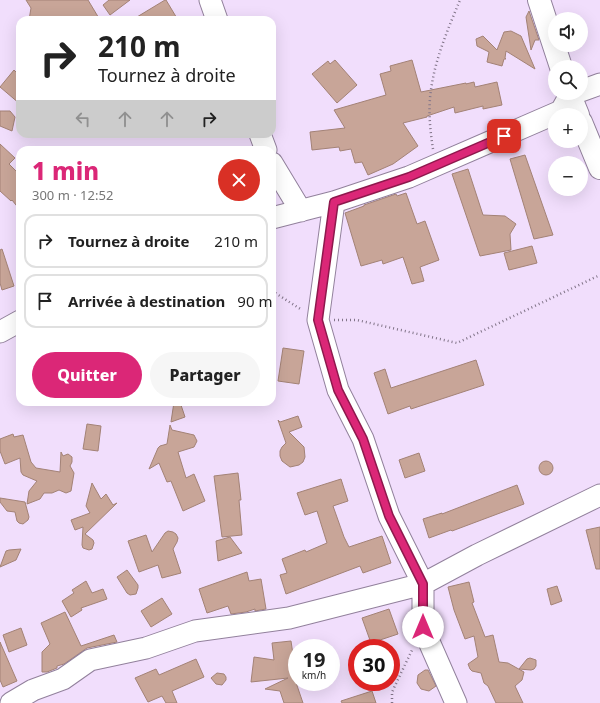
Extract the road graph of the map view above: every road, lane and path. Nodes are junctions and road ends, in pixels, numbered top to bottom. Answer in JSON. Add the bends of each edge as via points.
{"nodes":[{"id":1,"x":210,"y":0,"type":"edge"},
{"id":2,"x":460,"y":0,"type":"edge"},
{"id":3,"x":539,"y":0,"type":"edge"},
{"id":4,"x":216,"y":16,"type":"edge"},
{"id":5,"x":559,"y":60,"type":"edge"},
{"id":6,"x":600,"y":84,"type":"edge"},
{"id":7,"x":588,"y":88,"type":"edge"},
{"id":8,"x":569,"y":100,"type":"edge"},
{"id":9,"x":588,"y":139,"type":"edge"},
{"id":10,"x":436,"y":166,"type":"junction"},
{"id":11,"x":600,"y":168,"type":"edge"},
{"id":12,"x":276,"y":169,"type":"edge"},
{"id":13,"x":334,"y":202,"type":"junction"},
{"id":14,"x":301,"y":210,"type":"junction"},
{"id":15,"x":276,"y":217,"type":"edge"},
{"id":16,"x":600,"y":275,"type":"edge"},
{"id":17,"x":276,"y":294,"type":"edge"},
{"id":18,"x":318,"y":320,"type":"junction"},
{"id":19,"x":16,"y":323,"type":"edge"},
{"id":20,"x":0,"y":332,"type":"edge"},
{"id":21,"x":600,"y":494,"type":"edge"},
{"id":22,"x":423,"y":584,"type":"junction"},
{"id":23,"x":423,"y":628,"type":"junction"},
{"id":24,"x":11,"y":703,"type":"edge"},
{"id":25,"x":392,"y":703,"type":"edge"},
{"id":26,"x":456,"y":703,"type":"edge"}],
"edges":[{"from":1,"to":4,"type":"street"},
{"from":2,"to":10,"type":"path","via":[[439,55],[431,91],[430,130]]},
{"from":3,"to":5,"type":"main road"},
{"from":6,"to":7,"type":"street"},
{"from":8,"to":10,"type":"street","via":[[561,111]]},
{"from":9,"to":11,"type":"main road"},
{"from":10,"to":13,"type":"street"},
{"from":12,"to":14,"type":"street"},
{"from":13,"to":14,"type":"street"},
{"from":13,"to":18,"type":"street"},
{"from":14,"to":15,"type":"street"},
{"from":16,"to":18,"type":"path","via":[[456,343],[357,320]]},
{"from":17,"to":18,"type":"path"},
{"from":18,"to":22,"type":"street","via":[[338,390],[363,439],[389,516]]},
{"from":19,"to":20,"type":"street"},
{"from":21,"to":22,"type":"street"},
{"from":22,"to":23,"type":"street"},
{"from":22,"to":24,"type":"street","via":[[289,618],[195,631],[146,648],[90,660],[63,679],[33,690]]},
{"from":23,"to":25,"type":"path","via":[[392,692]]},
{"from":23,"to":26,"type":"street"}]}
